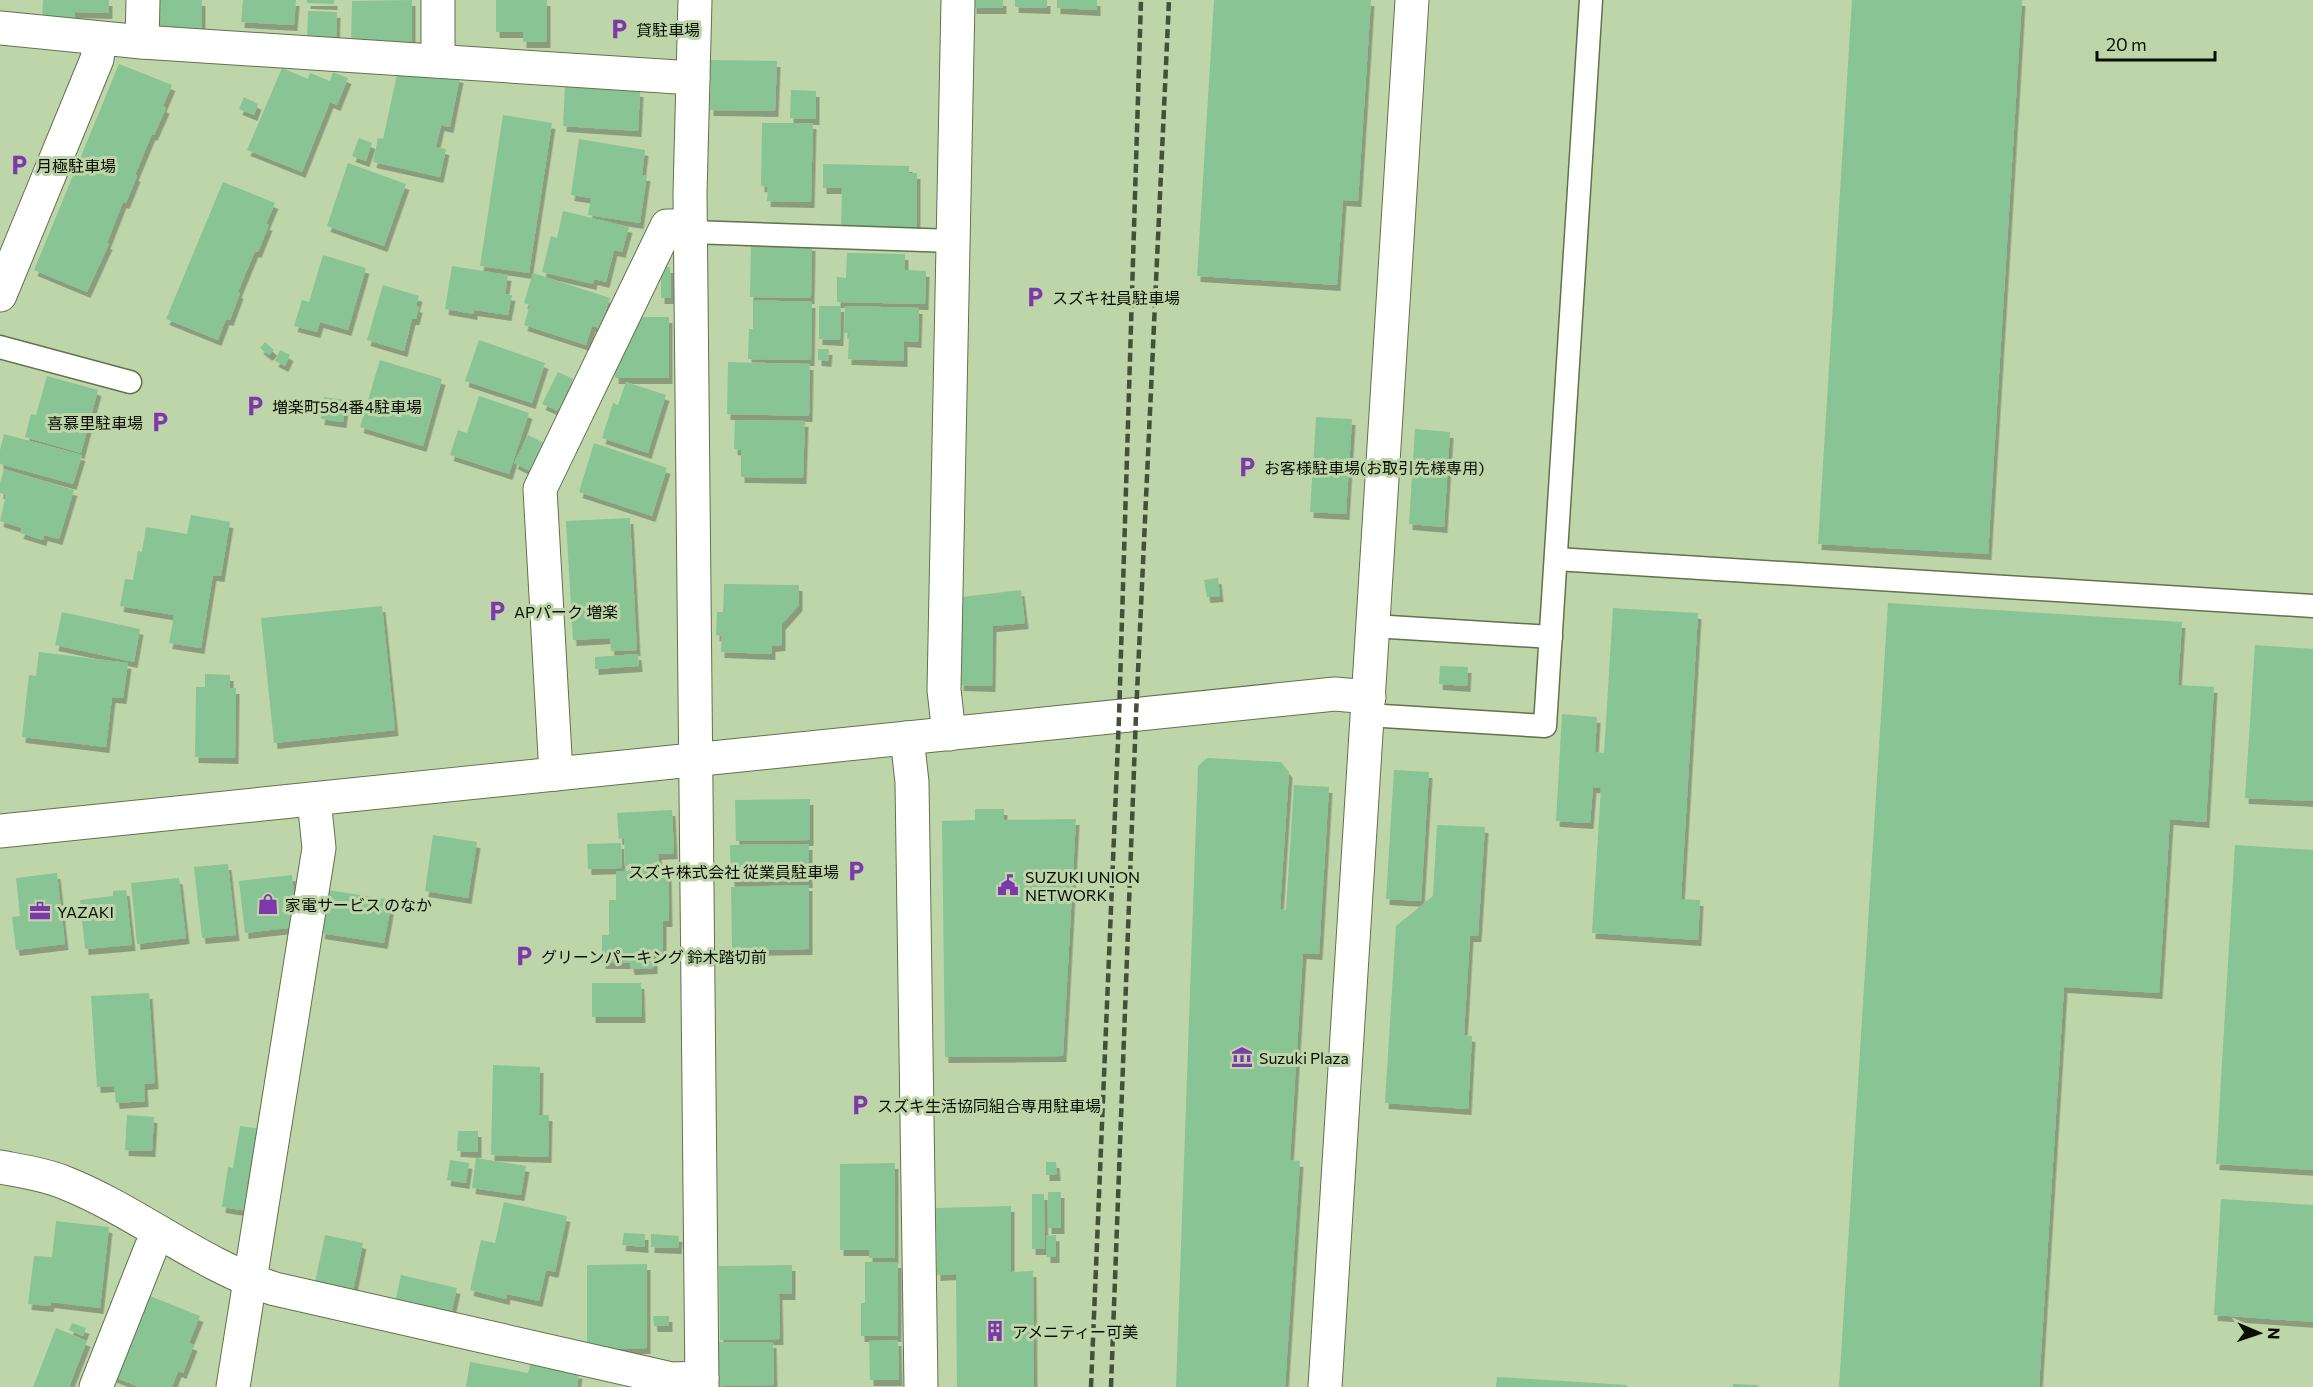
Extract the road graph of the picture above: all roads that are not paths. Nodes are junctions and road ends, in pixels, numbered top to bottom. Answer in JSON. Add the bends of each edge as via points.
{"nodes":[{"id":1,"x":143,"y":0,"type":"edge"},
{"id":2,"x":438,"y":0,"type":"edge"},
{"id":3,"x":695,"y":0,"type":"edge"},
{"id":4,"x":958,"y":0,"type":"edge"},
{"id":5,"x":1412,"y":0,"type":"edge"},
{"id":6,"x":1591,"y":0,"type":"edge"},
{"id":7,"x":0,"y":33,"type":"edge"},
{"id":8,"x":100,"y":39,"type":"junction"},
{"id":9,"x":142,"y":42,"type":"junction"},
{"id":10,"x":438,"y":62,"type":"junction"},
{"id":11,"x":693,"y":78,"type":"junction"},
{"id":12,"x":691,"y":229,"type":"junction"},
{"id":13,"x":953,"y":241,"type":"junction"},
{"id":14,"x":0,"y":295,"type":"edge"},
{"id":15,"x":0,"y":347,"type":"edge"},
{"id":16,"x":130,"y":382,"type":"dead end"},
{"id":17,"x":1556,"y":559,"type":"junction"},
{"id":18,"x":2313,"y":606,"type":"edge"},
{"id":19,"x":1373,"y":626,"type":"junction"},
{"id":20,"x":1551,"y":637,"type":"junction"},
{"id":21,"x":1368,"y":706,"type":"junction"},
{"id":22,"x":949,"y":734,"type":"junction"},
{"id":23,"x":908,"y":738,"type":"junction"},
{"id":24,"x":696,"y":760,"type":"junction"},
{"id":25,"x":556,"y":774,"type":"junction"},
{"id":26,"x":314,"y":800,"type":"junction"},
{"id":27,"x":0,"y":831,"type":"edge"},
{"id":28,"x":0,"y":1167,"type":"edge"},
{"id":29,"x":160,"y":1233,"type":"junction"},
{"id":30,"x":250,"y":1281,"type":"junction"},
{"id":31,"x":602,"y":1375,"type":"edge"},
{"id":32,"x":702,"y":1383,"type":"edge"},
{"id":33,"x":96,"y":1387,"type":"edge"},
{"id":34,"x":233,"y":1387,"type":"edge"},
{"id":35,"x":921,"y":1387,"type":"edge"},
{"id":36,"x":1326,"y":1387,"type":"edge"}],
"edges":[{"from":1,"to":9,"type":"street"},
{"from":2,"to":10,"type":"street"},
{"from":3,"to":11,"type":"street"},
{"from":4,"to":13,"type":"street"},
{"from":5,"to":19,"type":"street"},
{"from":6,"to":17,"type":"lane"},
{"from":7,"to":8,"type":"street"},
{"from":8,"to":9,"type":"street"},
{"from":8,"to":14,"type":"street","via":[[97,59]]},
{"from":9,"to":10,"type":"street"},
{"from":10,"to":11,"type":"street"},
{"from":11,"to":12,"type":"street"},
{"from":12,"to":13,"type":"lane"},
{"from":12,"to":24,"type":"street"},
{"from":12,"to":25,"type":"street","via":[[667,226],[540,489]]},
{"from":13,"to":22,"type":"street","via":[[944,690]]},
{"from":15,"to":16,"type":"lane"},
{"from":17,"to":18,"type":"lane"},
{"from":17,"to":20,"type":"lane"},
{"from":19,"to":20,"type":"lane"},
{"from":19,"to":21,"type":"street"},
{"from":20,"to":21,"type":"lane","via":[[1545,726]]},
{"from":21,"to":22,"type":"street","via":[[1335,694]]},
{"from":21,"to":36,"type":"street"},
{"from":22,"to":23,"type":"street"},
{"from":23,"to":24,"type":"street"},
{"from":23,"to":35,"type":"street","via":[[912,782]]},
{"from":24,"to":25,"type":"street"},
{"from":24,"to":32,"type":"street"},
{"from":25,"to":26,"type":"street"},
{"from":26,"to":27,"type":"street"},
{"from":26,"to":30,"type":"street","via":[[319,848]]},
{"from":28,"to":29,"type":"street","via":[[60,1181],[87,1192]]},
{"from":29,"to":30,"type":"street"},
{"from":29,"to":33,"type":"street"},
{"from":30,"to":31,"type":"street"},
{"from":30,"to":34,"type":"street"},
{"from":31,"to":32,"type":"street"}]}
